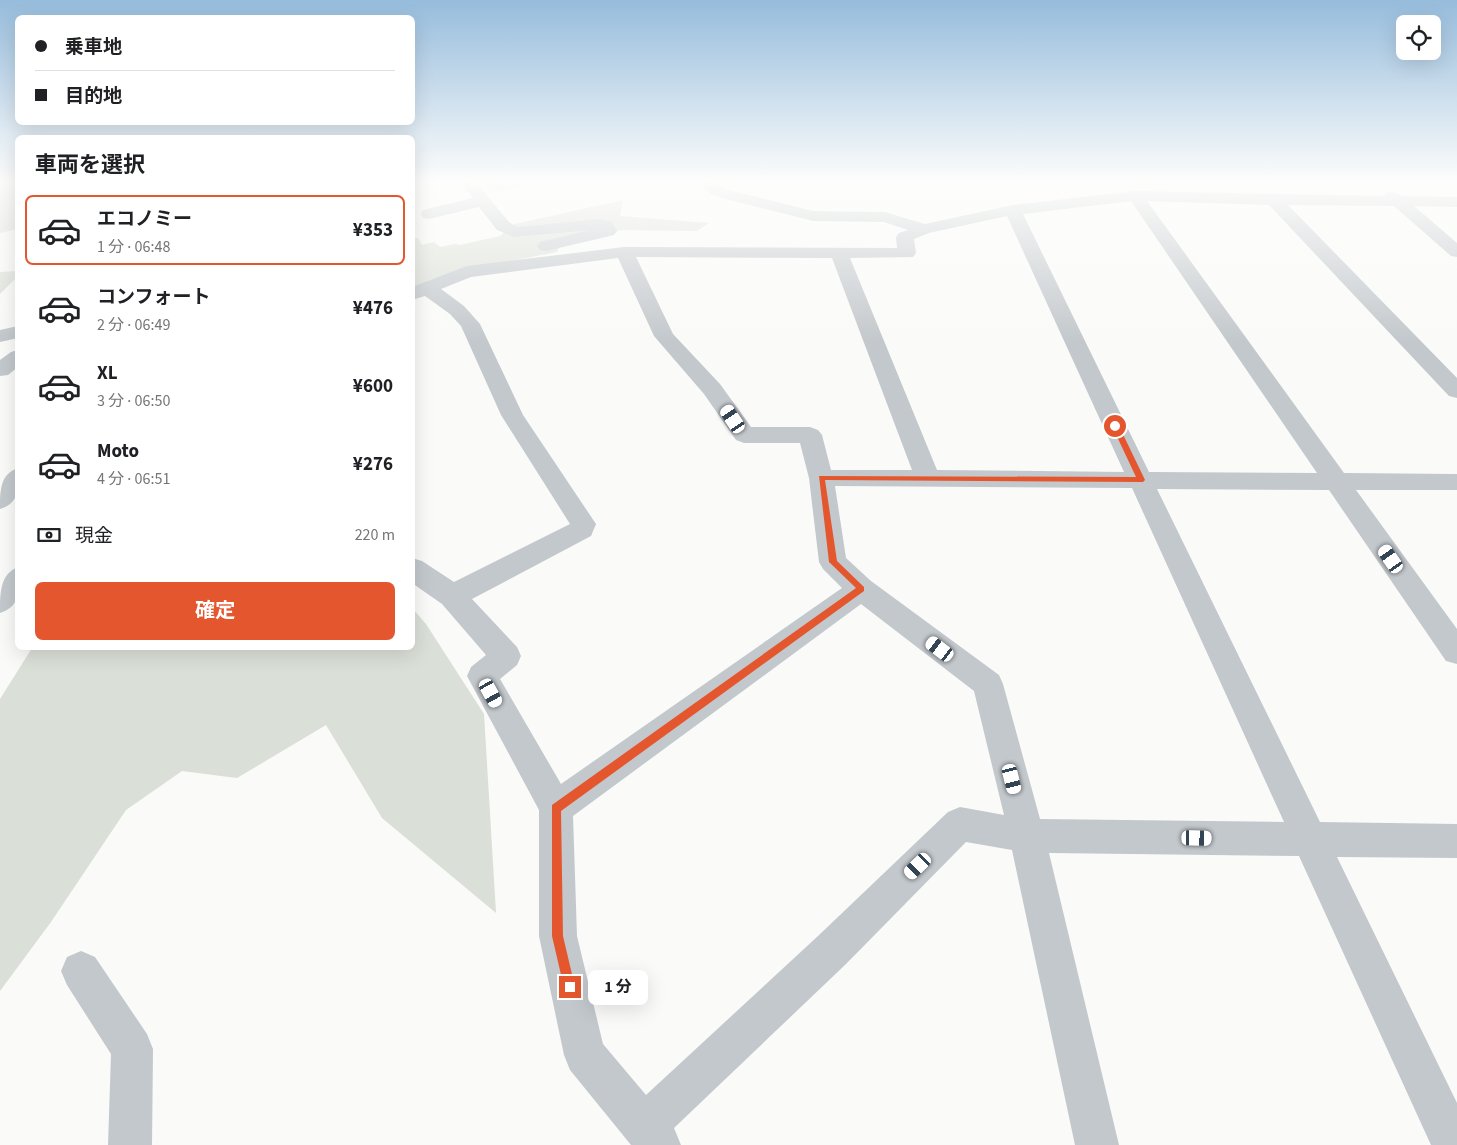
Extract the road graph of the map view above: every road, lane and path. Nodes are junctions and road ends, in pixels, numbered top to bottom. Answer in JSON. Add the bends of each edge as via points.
{"nodes":[{"id":1,"x":590,"y":235,"type":"edge"},
{"id":2,"x":910,"y":235,"type":"edge"},
{"id":3,"x":1025,"y":235,"type":"edge"},
{"id":4,"x":1163,"y":235,"type":"edge"},
{"id":5,"x":1308,"y":235,"type":"edge"},
{"id":6,"x":1438,"y":235,"type":"edge"},
{"id":7,"x":624,"y":252,"type":"junction"},
{"id":8,"x":839,"y":252,"type":"junction"},
{"id":9,"x":1457,"y":252,"type":"edge"},
{"id":10,"x":478,"y":271,"type":"junction"},
{"id":11,"x":420,"y":291,"type":"edge"},
{"id":12,"x":15,"y":333,"type":"edge"},
{"id":13,"x":0,"y":336,"type":"edge"},
{"id":14,"x":15,"y":358,"type":"edge"},
{"id":15,"x":0,"y":370,"type":"edge"},
{"id":16,"x":1457,"y":391,"type":"edge"},
{"id":17,"x":821,"y":478,"type":"junction"},
{"id":18,"x":928,"y":478,"type":"junction"},
{"id":19,"x":15,"y":480,"type":"edge"},
{"id":20,"x":1141,"y":480,"type":"junction"},
{"id":21,"x":1336,"y":481,"type":"junction"},
{"id":22,"x":1457,"y":482,"type":"edge"},
{"id":23,"x":0,"y":500,"type":"edge"},
{"id":24,"x":415,"y":570,"type":"edge"},
{"id":25,"x":15,"y":581,"type":"edge"},
{"id":26,"x":861,"y":589,"type":"junction"},
{"id":27,"x":452,"y":596,"type":"junction"},
{"id":28,"x":0,"y":602,"type":"edge"},
{"id":29,"x":1457,"y":652,"type":"edge"},
{"id":30,"x":556,"y":808,"type":"junction"},
{"id":31,"x":1027,"y":836,"type":"junction"},
{"id":32,"x":1311,"y":839,"type":"junction"},
{"id":33,"x":1457,"y":841,"type":"edge"},
{"id":34,"x":81,"y":971,"type":"dead end"},
{"id":35,"x":652,"y":1136,"type":"edge"},
{"id":36,"x":130,"y":1145,"type":"edge"},
{"id":37,"x":1098,"y":1145,"type":"edge"},
{"id":38,"x":1454,"y":1145,"type":"edge"}],
"edges":[{"from":1,"to":10,"type":"street","via":[[502,258]]},
{"from":2,"to":8,"type":"street","via":[[906,237],[907,254]]},
{"from":3,"to":20,"type":"street"},
{"from":4,"to":21,"type":"street"},
{"from":5,"to":16,"type":"street"},
{"from":6,"to":9,"type":"street"},
{"from":7,"to":8,"type":"street"},
{"from":7,"to":10,"type":"street"},
{"from":7,"to":17,"type":"street","via":[[664,336],[712,389],[744,434],[810,435]]},
{"from":8,"to":18,"type":"street"},
{"from":10,"to":11,"type":"street","via":[[467,272]]},
{"from":11,"to":27,"type":"street","via":[[457,310],[470,324],[512,415],[583,524],[582,529]]},
{"from":12,"to":13,"type":"street"},
{"from":14,"to":15,"type":"street"},
{"from":17,"to":18,"type":"street"},
{"from":17,"to":26,"type":"street","via":[[833,562]]},
{"from":18,"to":20,"type":"street"},
{"from":19,"to":23,"type":"street"},
{"from":20,"to":21,"type":"street"},
{"from":20,"to":32,"type":"street"},
{"from":21,"to":22,"type":"street"},
{"from":21,"to":29,"type":"street"},
{"from":24,"to":27,"type":"street"},
{"from":25,"to":28,"type":"street"},
{"from":26,"to":30,"type":"street"},
{"from":26,"to":31,"type":"street","via":[[988,684]]},
{"from":27,"to":30,"type":"street","via":[[506,656],[482,676]]},
{"from":30,"to":35,"type":"street","via":[[558,936],[586,1055]]},
{"from":31,"to":32,"type":"street"},
{"from":31,"to":35,"type":"street","via":[[960,824],[832,950]]},
{"from":31,"to":37,"type":"street"},
{"from":32,"to":33,"type":"street"},
{"from":32,"to":38,"type":"street"},
{"from":34,"to":36,"type":"street","via":[[132,1049]]}]}
